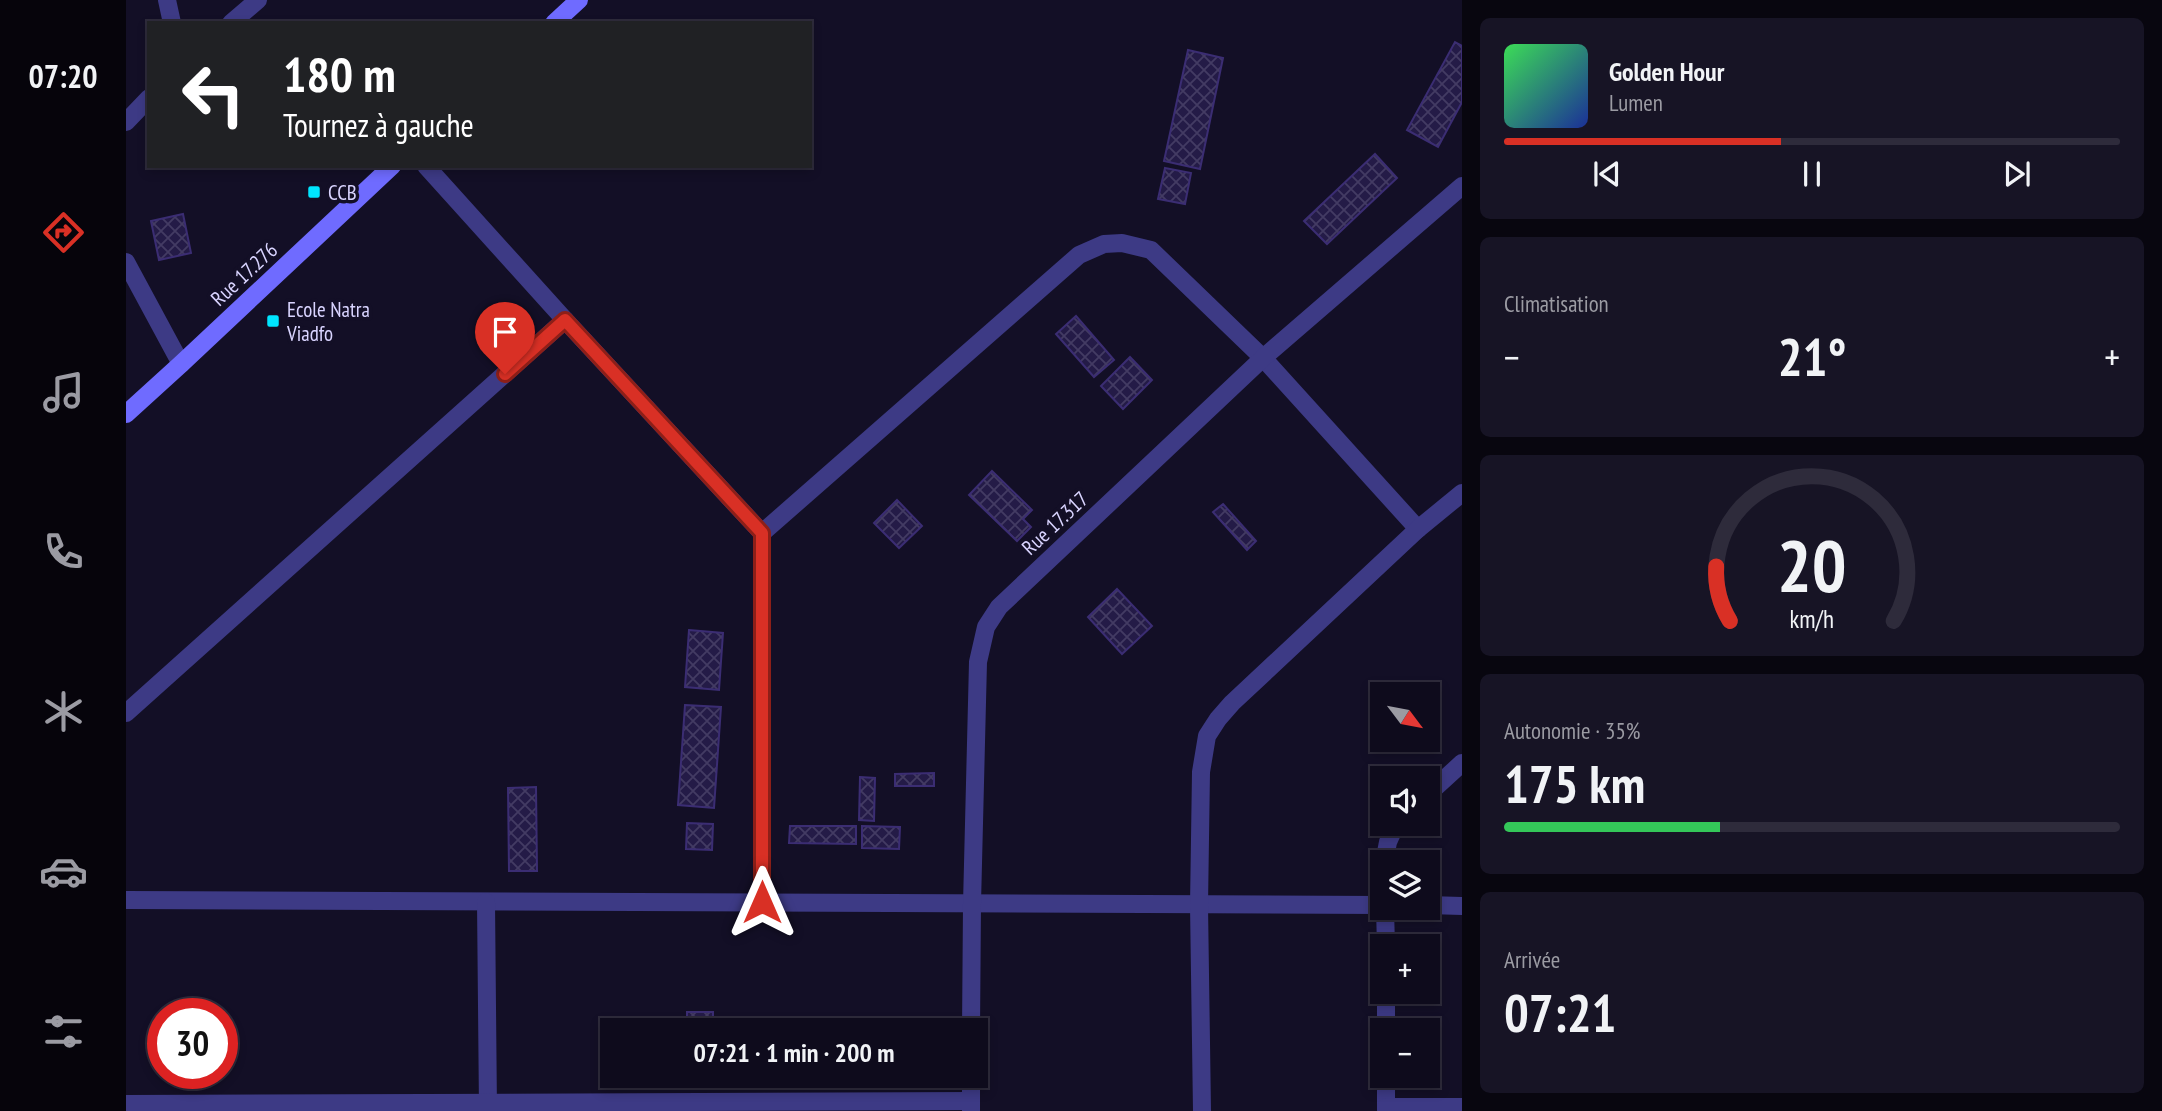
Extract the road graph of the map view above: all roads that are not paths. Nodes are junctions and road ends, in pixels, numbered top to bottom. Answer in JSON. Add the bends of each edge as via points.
{"nodes":[{"id":1,"x":167,"y":0,"type":"edge"},
{"id":2,"x":258,"y":0,"type":"edge"},
{"id":3,"x":579,"y":0,"type":"edge"},
{"id":4,"x":172,"y":21,"type":"edge"},
{"id":5,"x":233,"y":21,"type":"edge"},
{"id":6,"x":556,"y":21,"type":"edge"},
{"id":7,"x":147,"y":100,"type":"edge"},
{"id":8,"x":126,"y":122,"type":"edge"},
{"id":9,"x":390,"y":168,"type":"edge"},
{"id":10,"x":428,"y":168,"type":"edge"},
{"id":11,"x":1462,"y":186,"type":"edge"},
{"id":12,"x":126,"y":262,"type":"edge"},
{"id":13,"x":565,"y":320,"type":"junction"},
{"id":14,"x":1263,"y":358,"type":"junction"},
{"id":15,"x":181,"y":365,"type":"junction"},
{"id":16,"x":126,"y":414,"type":"edge"},
{"id":17,"x":1462,"y":493,"type":"edge"},
{"id":18,"x":1418,"y":529,"type":"junction"},
{"id":19,"x":762,"y":533,"type":"junction"},
{"id":20,"x":126,"y":713,"type":"edge"},
{"id":21,"x":1462,"y":763,"type":"edge"},
{"id":22,"x":1440,"y":783,"type":"edge"},
{"id":23,"x":126,"y":900,"type":"edge"},
{"id":24,"x":486,"y":902,"type":"junction"},
{"id":25,"x":762,"y":902,"type":"junction"},
{"id":26,"x":972,"y":904,"type":"junction"},
{"id":27,"x":1199,"y":905,"type":"junction"},
{"id":28,"x":1440,"y":905,"type":"edge"},
{"id":29,"x":1462,"y":906,"type":"edge"},
{"id":30,"x":1370,"y":907,"type":"edge"},
{"id":31,"x":971,"y":1018,"type":"edge"},
{"id":32,"x":971,"y":1088,"type":"edge"},
{"id":33,"x":1386,"y":1088,"type":"edge"},
{"id":34,"x":126,"y":1104,"type":"edge"},
{"id":35,"x":971,"y":1106,"type":"edge"},
{"id":36,"x":488,"y":1107,"type":"edge"},
{"id":37,"x":1462,"y":1107,"type":"edge"},
{"id":38,"x":1386,"y":1109,"type":"edge"},
{"id":39,"x":1202,"y":1111,"type":"edge"}],
"edges":[{"from":1,"to":4,"type":"street"},
{"from":2,"to":5,"type":"street"},
{"from":3,"to":6,"type":"main road"},
{"from":7,"to":8,"type":"street"},
{"from":9,"to":15,"type":"main road","name":"Rue 17.276"},
{"from":10,"to":13,"type":"street"},
{"from":11,"to":14,"type":"street","name":"Rue 17.317"},
{"from":12,"to":15,"type":"street"},
{"from":13,"to":19,"type":"street"},
{"from":13,"to":20,"type":"street"},
{"from":14,"to":18,"type":"street"},
{"from":14,"to":19,"type":"street","via":[[1151,250],[1104,244],[1079,256]]},
{"from":14,"to":26,"type":"street","name":"Rue 17.317","via":[[999,607],[986,627],[978,662]]},
{"from":15,"to":16,"type":"main road","name":"Rue 17.276"},
{"from":17,"to":18,"type":"street"},
{"from":18,"to":27,"type":"street","via":[[1232,703],[1207,736],[1200,772]]},
{"from":19,"to":25,"type":"street"},
{"from":21,"to":22,"type":"street"},
{"from":23,"to":24,"type":"street"},
{"from":24,"to":25,"type":"street"},
{"from":24,"to":36,"type":"street"},
{"from":25,"to":26,"type":"street"},
{"from":26,"to":27,"type":"street"},
{"from":26,"to":31,"type":"street","name":"Rue 17.317"},
{"from":27,"to":30,"type":"street"},
{"from":27,"to":39,"type":"street"},
{"from":28,"to":29,"type":"street"},
{"from":32,"to":35,"type":"street"},
{"from":33,"to":38,"type":"street"},
{"from":34,"to":36,"type":"street"},
{"from":35,"to":36,"type":"street"},
{"from":37,"to":38,"type":"street"}]}
